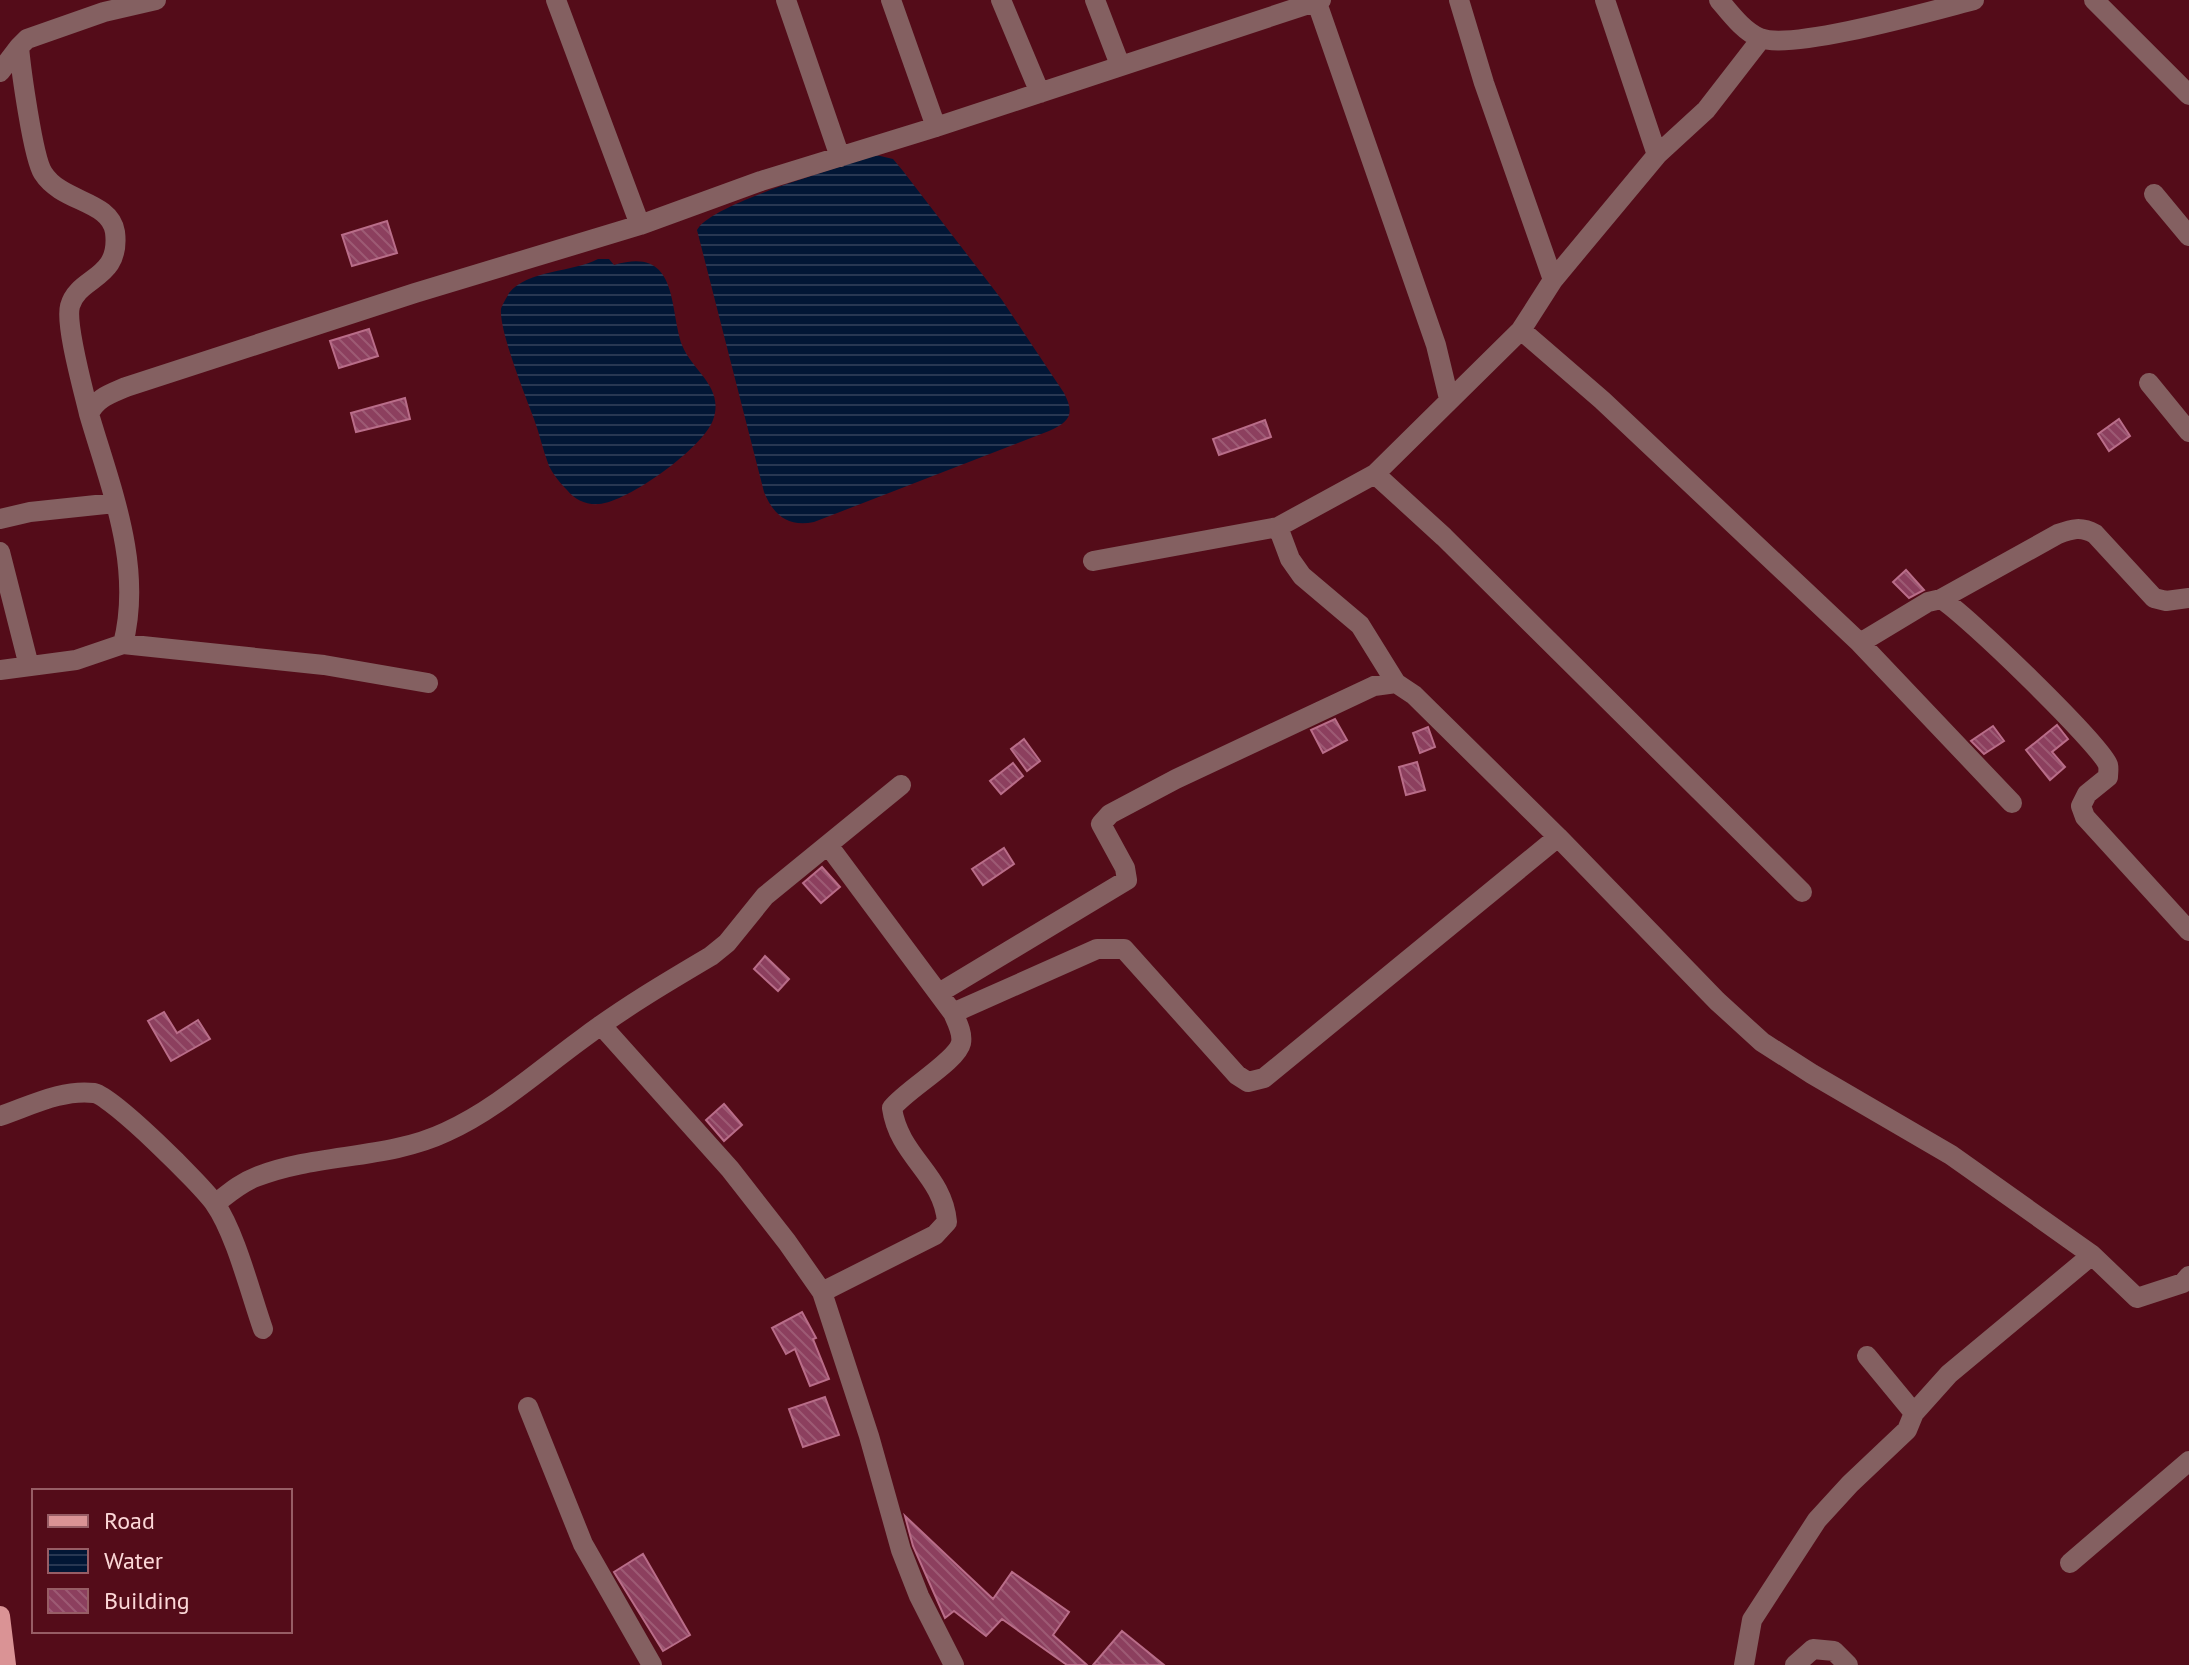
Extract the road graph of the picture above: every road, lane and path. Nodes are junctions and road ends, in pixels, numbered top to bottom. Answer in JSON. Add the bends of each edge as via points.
{"nodes":[{"id":1,"x":156,"y":0,"type":"edge"},
{"id":2,"x":556,"y":0,"type":"edge"},
{"id":3,"x":786,"y":0,"type":"edge"},
{"id":4,"x":891,"y":0,"type":"edge"},
{"id":5,"x":1001,"y":0,"type":"edge"},
{"id":6,"x":1095,"y":0,"type":"edge"},
{"id":7,"x":1318,"y":0,"type":"edge"},
{"id":8,"x":1459,"y":0,"type":"edge"},
{"id":9,"x":1605,"y":0,"type":"edge"},
{"id":10,"x":1719,"y":0,"type":"edge"},
{"id":11,"x":1974,"y":0,"type":"edge"},
{"id":12,"x":2094,"y":0,"type":"edge"},
{"id":13,"x":1761,"y":39,"type":"junction"},
{"id":14,"x":19,"y":47,"type":"junction"},
{"id":15,"x":1120,"y":65,"type":"junction"},
{"id":16,"x":0,"y":72,"type":"edge"},
{"id":17,"x":1040,"y":93,"type":"junction"},
{"id":18,"x":2189,"y":95,"type":"edge"},
{"id":19,"x":936,"y":127,"type":"junction"},
{"id":20,"x":1657,"y":155,"type":"junction"},
{"id":21,"x":840,"y":157,"type":"junction"},
{"id":22,"x":2154,"y":194,"type":"dead end"},
{"id":23,"x":640,"y":225,"type":"junction"},
{"id":24,"x":2189,"y":236,"type":"edge"},
{"id":25,"x":1553,"y":280,"type":"junction"},
{"id":26,"x":1521,"y":330,"type":"junction"},
{"id":27,"x":2149,"y":383,"type":"dead end"},
{"id":28,"x":1449,"y":399,"type":"junction"},
{"id":29,"x":89,"y":414,"type":"junction"},
{"id":30,"x":2189,"y":432,"type":"edge"},
{"id":31,"x":1375,"y":474,"type":"junction"},
{"id":32,"x":115,"y":503,"type":"junction"},
{"id":33,"x":0,"y":519,"type":"edge"},
{"id":34,"x":1278,"y":527,"type":"junction"},
{"id":35,"x":0,"y":552,"type":"edge"},
{"id":36,"x":1093,"y":561,"type":"dead end"},
{"id":37,"x":2189,"y":598,"type":"edge"},
{"id":38,"x":1941,"y":599,"type":"junction"},
{"id":39,"x":1860,"y":643,"type":"junction"},
{"id":40,"x":123,"y":644,"type":"junction"},
{"id":41,"x":29,"y":666,"type":"junction"},
{"id":42,"x":0,"y":670,"type":"edge"},
{"id":43,"x":428,"y":683,"type":"dead end"},
{"id":44,"x":1396,"y":683,"type":"junction"},
{"id":45,"x":901,"y":785,"type":"dead end"},
{"id":46,"x":2012,"y":803,"type":"dead end"},
{"id":47,"x":1558,"y":837,"type":"junction"},
{"id":48,"x":828,"y":845,"type":"junction"},
{"id":49,"x":1802,"y":892,"type":"dead end"},
{"id":50,"x":2189,"y":931,"type":"edge"},
{"id":51,"x":939,"y":993,"type":"junction"},
{"id":52,"x":953,"y":1013,"type":"junction"},
{"id":53,"x":601,"y":1025,"type":"junction"},
{"id":54,"x":0,"y":1116,"type":"edge"},
{"id":55,"x":215,"y":1204,"type":"junction"},
{"id":56,"x":2092,"y":1255,"type":"junction"},
{"id":57,"x":2189,"y":1276,"type":"edge"},
{"id":58,"x":822,"y":1292,"type":"junction"},
{"id":59,"x":263,"y":1329,"type":"dead end"},
{"id":60,"x":1867,"y":1356,"type":"dead end"},
{"id":61,"x":528,"y":1407,"type":"dead end"},
{"id":62,"x":1914,"y":1413,"type":"junction"},
{"id":63,"x":2189,"y":1461,"type":"edge"},
{"id":64,"x":2070,"y":1563,"type":"dead end"},
{"id":65,"x":0,"y":1616,"type":"edge"},
{"id":66,"x":6,"y":1665,"type":"edge"},
{"id":67,"x":652,"y":1665,"type":"edge"},
{"id":68,"x":954,"y":1665,"type":"edge"},
{"id":69,"x":1744,"y":1665,"type":"edge"},
{"id":70,"x":1795,"y":1665,"type":"edge"},
{"id":71,"x":1848,"y":1665,"type":"edge"}],
"edges":[{"from":1,"to":14,"type":"street","via":[[104,12],[27,39]]},
{"from":2,"to":23,"type":"street"},
{"from":3,"to":21,"type":"street"},
{"from":4,"to":19,"type":"street"},
{"from":5,"to":17,"type":"street"},
{"from":6,"to":15,"type":"street"},
{"from":7,"to":15,"type":"street"},
{"from":7,"to":28,"type":"street","via":[[1436,345]]},
{"from":8,"to":25,"type":"street"},
{"from":9,"to":20,"type":"street"},
{"from":10,"to":13,"type":"street"},
{"from":11,"to":13,"type":"street","via":[[1848,31],[1796,40]]},
{"from":12,"to":18,"type":"street"},
{"from":13,"to":20,"type":"street","via":[[1706,110]]},
{"from":14,"to":16,"type":"street"},
{"from":14,"to":29,"type":"street","via":[[40,169],[52,186],[105,213],[114,228],[116,249],[109,265],[70,307]]},
{"from":15,"to":17,"type":"street"},
{"from":17,"to":19,"type":"street"},
{"from":19,"to":21,"type":"street"},
{"from":20,"to":25,"type":"street"},
{"from":21,"to":23,"type":"street"},
{"from":22,"to":24,"type":"street"},
{"from":23,"to":29,"type":"street","via":[[126,387],[101,398]]},
{"from":25,"to":26,"type":"street"},
{"from":26,"to":28,"type":"street"},
{"from":26,"to":39,"type":"street"},
{"from":27,"to":30,"type":"street"},
{"from":28,"to":31,"type":"street"},
{"from":29,"to":32,"type":"street"},
{"from":31,"to":34,"type":"street"},
{"from":31,"to":49,"type":"street"},
{"from":32,"to":33,"type":"street"},
{"from":32,"to":40,"type":"street","via":[[126,540],[130,588]]},
{"from":34,"to":36,"type":"street"},
{"from":34,"to":44,"type":"street","via":[[1302,576],[1360,625]]},
{"from":35,"to":41,"type":"street"},
{"from":37,"to":38,"type":"street","via":[[2154,598],[2095,534],[2074,528]]},
{"from":38,"to":39,"type":"street"},
{"from":38,"to":50,"type":"street","via":[[1964,615],[2097,750],[2108,765],[2108,777],[2087,794],[2081,806],[2085,817]]},
{"from":39,"to":46,"type":"street"},
{"from":40,"to":41,"type":"street","via":[[76,660]]},
{"from":40,"to":43,"type":"street","via":[[324,665]]},
{"from":41,"to":42,"type":"street"},
{"from":44,"to":47,"type":"street"},
{"from":44,"to":51,"type":"street","via":[[1374,686],[1316,712],[1110,814],[1101,824],[1127,880]]},
{"from":45,"to":48,"type":"street"},
{"from":47,"to":52,"type":"street","via":[[1264,1078],[1248,1082],[1237,1075],[1124,949],[1097,949]]},
{"from":47,"to":56,"type":"street","via":[[1762,1042],[1951,1155]]},
{"from":48,"to":51,"type":"street"},
{"from":48,"to":53,"type":"street","via":[[765,896],[719,949]]},
{"from":51,"to":52,"type":"street"},
{"from":52,"to":58,"type":"street","via":[[962,1042],[956,1054],[892,1108],[900,1139],[937,1187],[947,1222],[935,1235]]},
{"from":53,"to":55,"type":"street","via":[[477,1116],[444,1134],[277,1170],[234,1188]]},
{"from":53,"to":58,"type":"street","via":[[730,1169]]},
{"from":54,"to":55,"type":"street","via":[[72,1092],[99,1093]]},
{"from":55,"to":59,"type":"street"},
{"from":56,"to":57,"type":"street","via":[[2137,1298],[2183,1283]]},
{"from":56,"to":62,"type":"street","via":[[1949,1374]]},
{"from":58,"to":68,"type":"street","via":[[901,1550]]},
{"from":60,"to":62,"type":"street"},
{"from":61,"to":67,"type":"street","via":[[583,1544]]},
{"from":62,"to":69,"type":"street","via":[[1907,1430],[1817,1520],[1752,1620]]},
{"from":63,"to":64,"type":"street"},
{"from":65,"to":66,"type":"main road"},
{"from":70,"to":71,"type":"street","via":[[1813,1649],[1834,1651]]}]}
